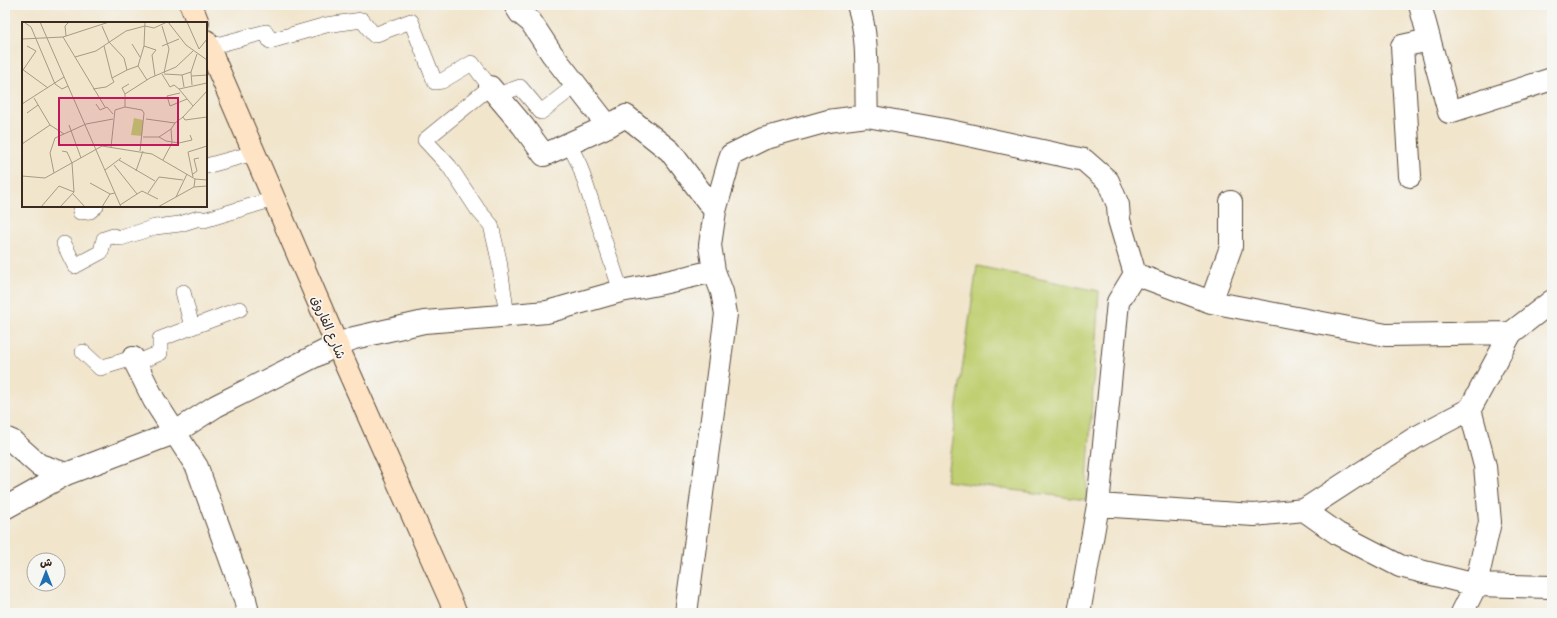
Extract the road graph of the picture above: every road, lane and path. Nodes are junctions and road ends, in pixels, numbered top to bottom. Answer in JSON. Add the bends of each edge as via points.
{"nodes":[{"id":1,"x":191,"y":5,"type":"edge"},
{"id":2,"x":515,"y":5,"type":"edge"},
{"id":3,"x":858,"y":5,"type":"edge"},
{"id":4,"x":1420,"y":5,"type":"edge"},
{"id":5,"x":198,"y":22,"type":"edge"},
{"id":6,"x":1429,"y":40,"type":"junction"},
{"id":7,"x":207,"y":44,"type":"edge"},
{"id":8,"x":1552,"y":79,"type":"edge"},
{"id":9,"x":576,"y":85,"type":"junction"},
{"id":10,"x":494,"y":92,"type":"junction"},
{"id":11,"x":867,"y":116,"type":"junction"},
{"id":12,"x":608,"y":126,"type":"junction"},
{"id":13,"x":569,"y":144,"type":"junction"},
{"id":14,"x":254,"y":153,"type":"junction"},
{"id":15,"x":207,"y":166,"type":"edge"},
{"id":16,"x":1410,"y":176,"type":"dead end"},
{"id":17,"x":274,"y":199,"type":"junction"},
{"id":18,"x":1231,"y":202,"type":"dead end"},
{"id":19,"x":95,"y":207,"type":"edge"},
{"id":20,"x":715,"y":211,"type":"junction"},
{"id":21,"x":80,"y":212,"type":"dead end"},
{"id":22,"x":64,"y":244,"type":"dead end"},
{"id":23,"x":714,"y":271,"type":"junction"},
{"id":24,"x":1135,"y":274,"type":"junction"},
{"id":25,"x":621,"y":291,"type":"junction"},
{"id":26,"x":182,"y":292,"type":"dead end"},
{"id":27,"x":1211,"y":302,"type":"junction"},
{"id":28,"x":1552,"y":302,"type":"edge"},
{"id":29,"x":240,"y":309,"type":"dead end"},
{"id":30,"x":508,"y":316,"type":"junction"},
{"id":31,"x":192,"y":327,"type":"junction"},
{"id":32,"x":1511,"y":334,"type":"junction"},
{"id":33,"x":336,"y":345,"type":"junction"},
{"id":34,"x":83,"y":352,"type":"dead end"},
{"id":35,"x":134,"y":360,"type":"junction"},
{"id":36,"x":1470,"y":409,"type":"junction"},
{"id":37,"x":174,"y":433,"type":"junction"},
{"id":38,"x":5,"y":438,"type":"edge"},
{"id":39,"x":66,"y":474,"type":"junction"},
{"id":40,"x":1098,"y":505,"type":"junction"},
{"id":41,"x":5,"y":508,"type":"edge"},
{"id":42,"x":1304,"y":510,"type":"junction"},
{"id":43,"x":1476,"y":585,"type":"junction"},
{"id":44,"x":1552,"y":587,"type":"edge"},
{"id":45,"x":248,"y":613,"type":"edge"},
{"id":46,"x":456,"y":613,"type":"edge"},
{"id":47,"x":686,"y":613,"type":"edge"},
{"id":48,"x":1079,"y":613,"type":"edge"},
{"id":49,"x":1462,"y":613,"type":"edge"}],
"edges":[{"from":1,"to":5,"type":"main road"},
{"from":2,"to":9,"type":"street","via":[[531,22]]},
{"from":3,"to":11,"type":"street","via":[[864,38]]},
{"from":4,"to":6,"type":"street"},
{"from":6,"to":8,"type":"street","via":[[1448,112]]},
{"from":6,"to":16,"type":"street","via":[[1402,46]]},
{"from":7,"to":10,"type":"lane","via":[[266,32],[270,41],[326,25],[362,20],[374,34],[411,21],[435,82],[442,81],[472,63]]},
{"from":7,"to":14,"type":"main road","name":"شارع الفاروق"},
{"from":9,"to":10,"type":"lane","via":[[541,112],[520,88]]},
{"from":9,"to":12,"type":"street"},
{"from":10,"to":13,"type":"street","via":[[544,155]]},
{"from":10,"to":30,"type":"lane","via":[[425,140],[449,166],[491,225]]},
{"from":11,"to":20,"type":"street","via":[[828,121],[763,139],[731,155]]},
{"from":11,"to":24,"type":"street","via":[[1084,160],[1108,181],[1118,205],[1119,220]]},
{"from":12,"to":13,"type":"street"},
{"from":12,"to":20,"type":"street","via":[[626,116],[670,151]]},
{"from":13,"to":25,"type":"lane","via":[[579,164]]},
{"from":14,"to":15,"type":"lane"},
{"from":14,"to":17,"type":"main road","name":"شارع الفاروق"},
{"from":17,"to":22,"type":"lane","via":[[204,220],[199,218],[180,224],[155,227],[121,238],[113,236],[104,239],[101,252],[75,266]]},
{"from":17,"to":33,"type":"main road","name":"شارع الفاروق"},
{"from":18,"to":27,"type":"street","via":[[1231,247]]},
{"from":19,"to":21,"type":"lane","via":[[90,211]]},
{"from":20,"to":23,"type":"street","via":[[710,245]]},
{"from":23,"to":25,"type":"street"},
{"from":23,"to":47,"type":"street","via":[[722,292],[726,314]]},
{"from":24,"to":27,"type":"street"},
{"from":24,"to":40,"type":"street","via":[[1118,302]]},
{"from":25,"to":30,"type":"street","via":[[547,312]]},
{"from":26,"to":31,"type":"lane"},
{"from":27,"to":32,"type":"street","via":[[1386,335]]},
{"from":28,"to":32,"type":"street"},
{"from":29,"to":31,"type":"lane"},
{"from":30,"to":33,"type":"street","via":[[424,322],[354,338]]},
{"from":31,"to":35,"type":"lane","via":[[160,339],[160,353]]},
{"from":32,"to":36,"type":"street"},
{"from":33,"to":37,"type":"street","via":[[216,406]]},
{"from":33,"to":46,"type":"main road","name":"شارع الفاروق"},
{"from":34,"to":35,"type":"lane","via":[[100,368]]},
{"from":35,"to":37,"type":"street"},
{"from":36,"to":42,"type":"street","via":[[1415,438]]},
{"from":36,"to":43,"type":"street","via":[[1485,466],[1490,522]]},
{"from":37,"to":39,"type":"street"},
{"from":37,"to":45,"type":"street","via":[[197,467]]},
{"from":38,"to":39,"type":"street","via":[[12,441],[39,465]]},
{"from":39,"to":41,"type":"street"},
{"from":40,"to":42,"type":"street","via":[[1254,515]]},
{"from":40,"to":48,"type":"street"},
{"from":42,"to":43,"type":"street","via":[[1338,534],[1400,566]]},
{"from":43,"to":44,"type":"street"},
{"from":43,"to":49,"type":"street"}]}
